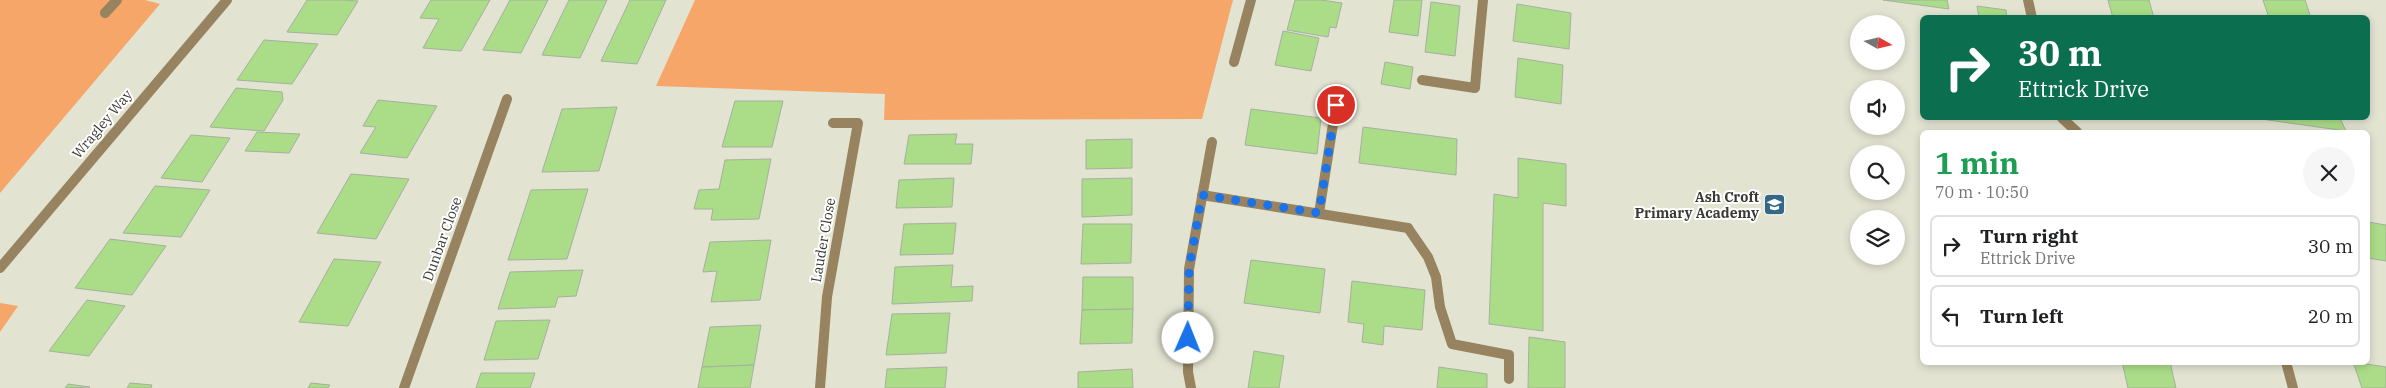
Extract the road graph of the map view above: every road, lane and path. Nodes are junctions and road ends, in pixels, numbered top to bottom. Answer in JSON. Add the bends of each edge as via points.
{"nodes":[{"id":1,"x":117,"y":0,"type":"edge"},
{"id":2,"x":227,"y":0,"type":"edge"},
{"id":3,"x":1251,"y":0,"type":"edge"},
{"id":4,"x":1483,"y":0,"type":"edge"},
{"id":5,"x":2028,"y":0,"type":"edge"},
{"id":6,"x":105,"y":13,"type":"dead end"},
{"id":7,"x":2031,"y":15,"type":"edge"},
{"id":8,"x":1234,"y":62,"type":"dead end"},
{"id":9,"x":1422,"y":80,"type":"dead end"},
{"id":10,"x":507,"y":99,"type":"dead end"},
{"id":11,"x":1336,"y":105,"type":"dead end"},
{"id":12,"x":2064,"y":120,"type":"edge"},
{"id":13,"x":833,"y":122,"type":"dead end"},
{"id":14,"x":2076,"y":130,"type":"edge"},
{"id":15,"x":1212,"y":142,"type":"dead end"},
{"id":16,"x":1202,"y":195,"type":"junction"},
{"id":17,"x":1319,"y":213,"type":"junction"},
{"id":18,"x":0,"y":268,"type":"edge"},
{"id":19,"x":2287,"y":365,"type":"edge"},
{"id":20,"x":1508,"y":380,"type":"dead end"},
{"id":21,"x":404,"y":388,"type":"edge"},
{"id":22,"x":820,"y":388,"type":"edge"},
{"id":23,"x":1191,"y":388,"type":"edge"},
{"id":24,"x":2293,"y":388,"type":"edge"}],
"edges":[{"from":1,"to":6,"type":"street"},
{"from":2,"to":18,"type":"street","name":"Wragley Way"},
{"from":3,"to":8,"type":"street"},
{"from":4,"to":9,"type":"street","via":[[1475,88]]},
{"from":5,"to":7,"type":"street"},
{"from":10,"to":21,"type":"street","name":"Dunbar Close"},
{"from":11,"to":17,"type":"street"},
{"from":12,"to":14,"type":"street"},
{"from":13,"to":22,"type":"street","name":"Lauder Close","via":[[858,123],[826,297]]},
{"from":15,"to":16,"type":"street"},
{"from":16,"to":17,"type":"street"},
{"from":16,"to":23,"type":"street","via":[[1189,269],[1188,372]]},
{"from":17,"to":20,"type":"street","via":[[1408,228],[1428,257],[1436,277],[1440,307],[1452,344],[1509,355]]},
{"from":19,"to":24,"type":"street"}]}
